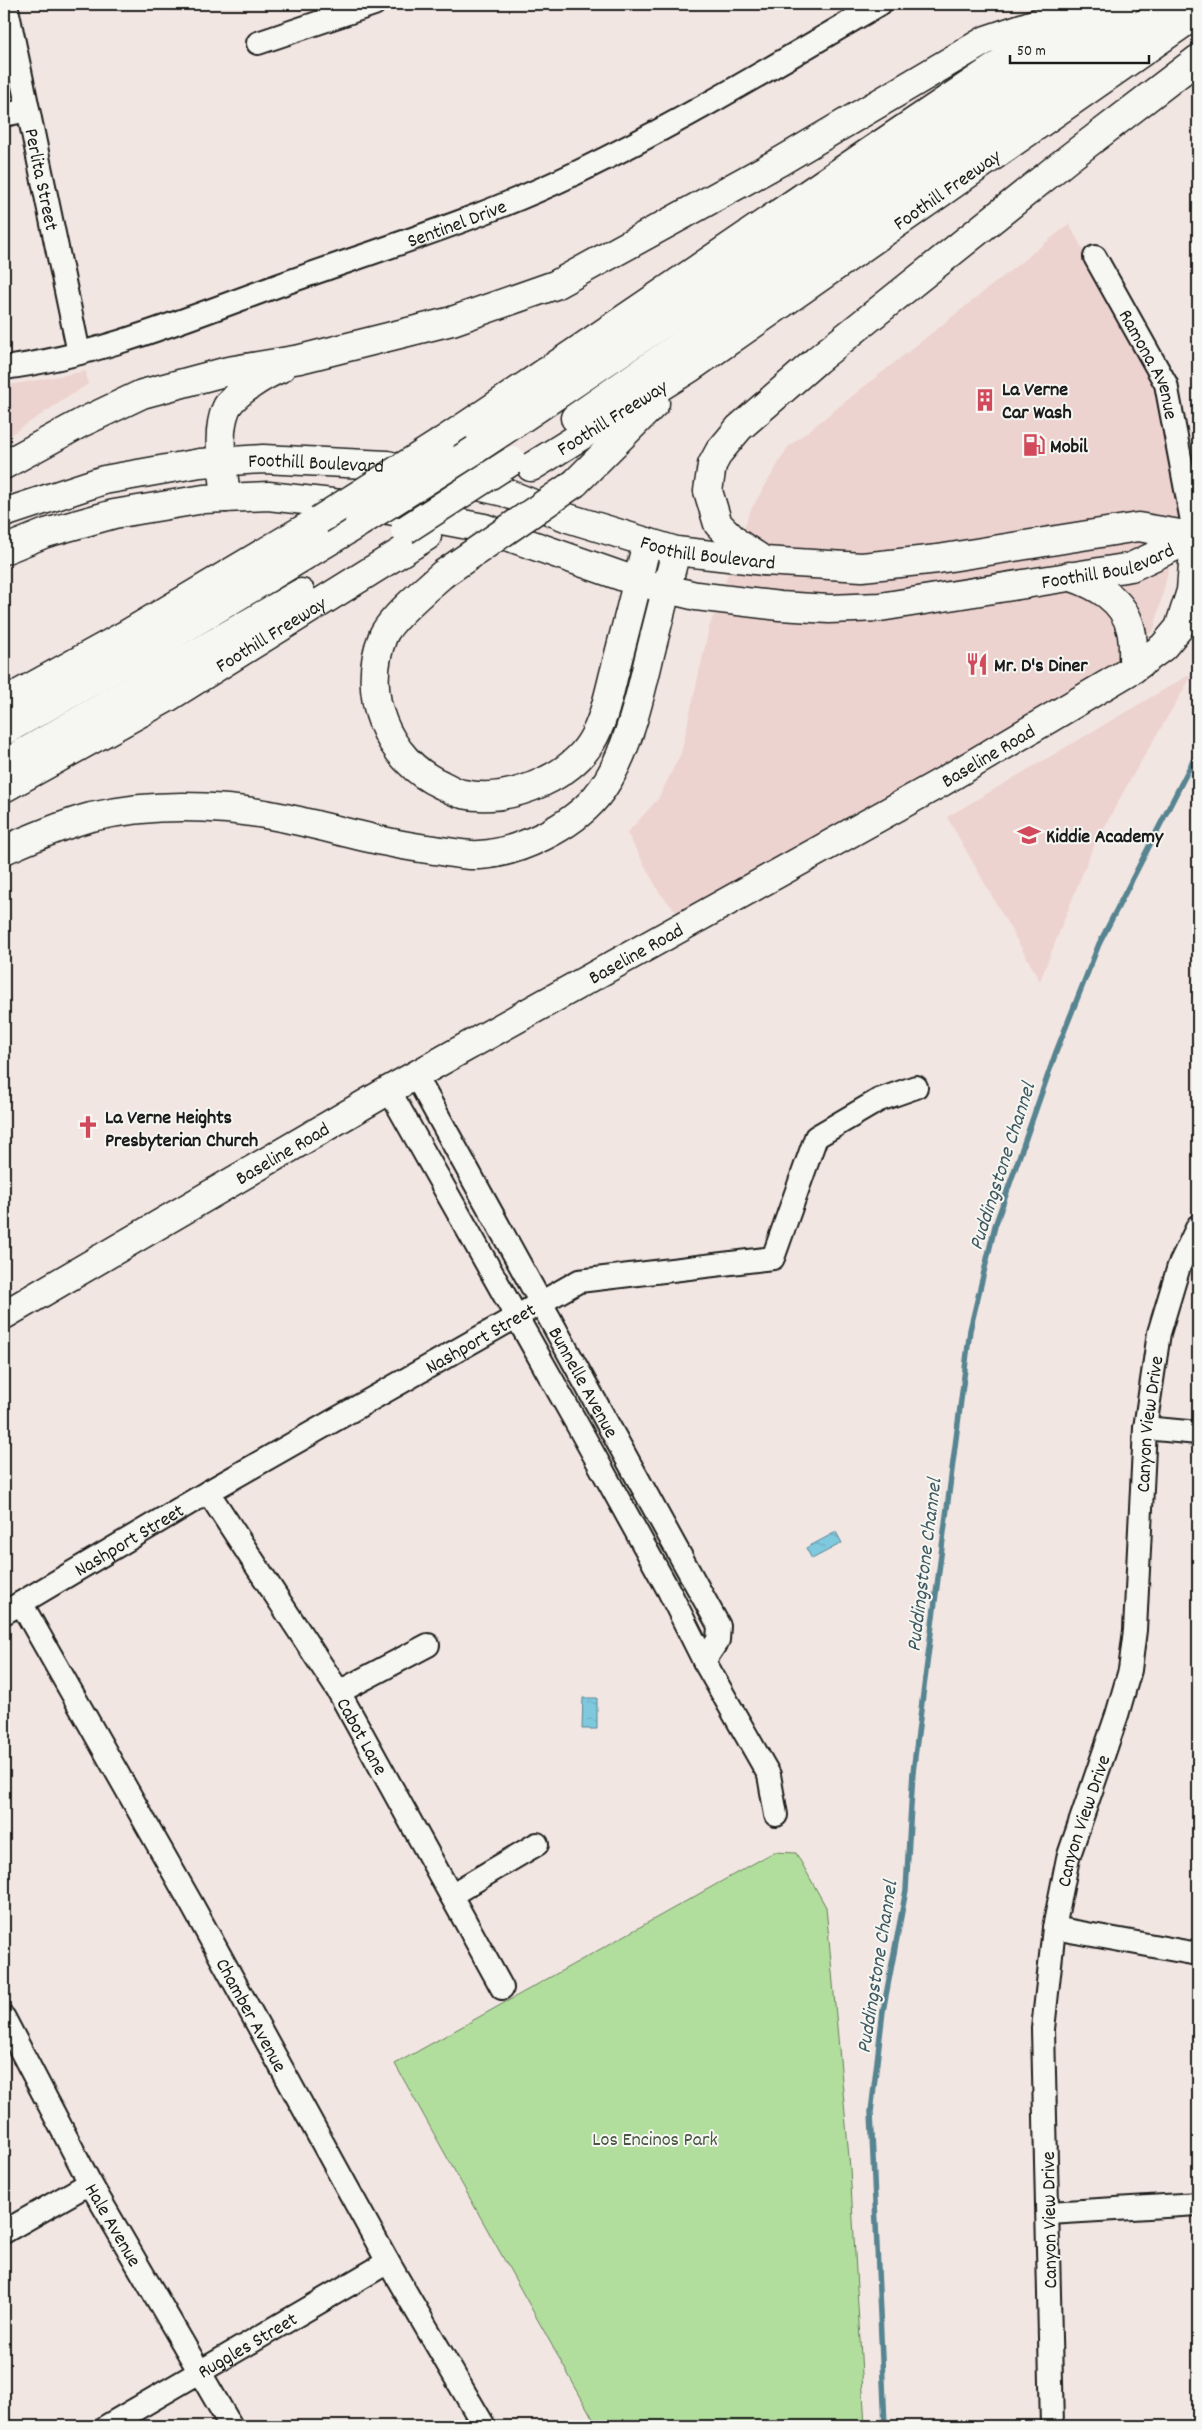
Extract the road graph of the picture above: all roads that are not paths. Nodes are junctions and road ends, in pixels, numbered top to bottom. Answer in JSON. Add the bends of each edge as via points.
{"nodes":[{"id":1,"x":6,"y":4,"type":"edge"},
{"id":2,"x":374,"y":4,"type":"edge"},
{"id":3,"x":880,"y":4,"type":"edge"},
{"id":4,"x":1091,"y":4,"type":"edge"},
{"id":5,"x":1124,"y":4,"type":"edge"},
{"id":6,"x":1172,"y":4,"type":"edge"},
{"id":7,"x":1198,"y":13,"type":"edge"},
{"id":8,"x":258,"y":43,"type":"dead end"},
{"id":9,"x":1198,"y":59,"type":"edge"},
{"id":10,"x":28,"y":110,"type":"junction"},
{"id":11,"x":4,"y":115,"type":"edge"},
{"id":12,"x":1096,"y":257,"type":"dead end"},
{"id":13,"x":79,"y":353,"type":"junction"},
{"id":14,"x":300,"y":359,"type":"junction"},
{"id":15,"x":4,"y":368,"type":"edge"},
{"id":16,"x":690,"y":368,"type":"junction"},
{"id":17,"x":223,"y":462,"type":"junction"},
{"id":18,"x":522,"y":464,"type":"junction"},
{"id":19,"x":4,"y":465,"type":"edge"},
{"id":20,"x":226,"y":498,"type":"junction"},
{"id":21,"x":4,"y":513,"type":"edge"},
{"id":22,"x":416,"y":533,"type":"junction"},
{"id":23,"x":1197,"y":537,"type":"edge"},
{"id":24,"x":647,"y":542,"type":"junction"},
{"id":25,"x":4,"y":550,"type":"edge"},
{"id":26,"x":676,"y":551,"type":"junction"},
{"id":27,"x":764,"y":561,"type":"junction"},
{"id":28,"x":1069,"y":576,"type":"junction"},
{"id":29,"x":638,"y":582,"type":"junction"},
{"id":30,"x":666,"y":589,"type":"junction"},
{"id":31,"x":1133,"y":669,"type":"junction"},
{"id":32,"x":4,"y":702,"type":"edge"},
{"id":33,"x":4,"y":731,"type":"edge"},
{"id":34,"x":4,"y":764,"type":"edge"},
{"id":35,"x":4,"y":788,"type":"edge"},
{"id":36,"x":4,"y":850,"type":"edge"},
{"id":37,"x":416,"y":1076,"type":"junction"},
{"id":38,"x":916,"y":1087,"type":"dead end"},
{"id":39,"x":389,"y":1090,"type":"junction"},
{"id":40,"x":1198,"y":1226,"type":"edge"},
{"id":41,"x":542,"y":1302,"type":"junction"},
{"id":42,"x":4,"y":1315,"type":"edge"},
{"id":43,"x":516,"y":1317,"type":"junction"},
{"id":44,"x":1145,"y":1428,"type":"junction"},
{"id":45,"x":1198,"y":1434,"type":"edge"},
{"id":46,"x":208,"y":1492,"type":"junction"},
{"id":47,"x":12,"y":1608,"type":"edge"},
{"id":48,"x":428,"y":1645,"type":"dead end"},
{"id":49,"x":704,"y":1661,"type":"junction"},
{"id":50,"x":339,"y":1692,"type":"junction"},
{"id":51,"x":776,"y":1815,"type":"dead end"},
{"id":52,"x":537,"y":1844,"type":"dead end"},
{"id":53,"x":451,"y":1895,"type":"junction"},
{"id":54,"x":1054,"y":1928,"type":"junction"},
{"id":55,"x":1198,"y":1950,"type":"edge"},
{"id":56,"x":502,"y":1988,"type":"dead end"},
{"id":57,"x":4,"y":2018,"type":"edge"},
{"id":58,"x":90,"y":2183,"type":"junction"},
{"id":59,"x":1198,"y":2204,"type":"edge"},
{"id":60,"x":1049,"y":2213,"type":"junction"},
{"id":61,"x":4,"y":2232,"type":"edge"},
{"id":62,"x":388,"y":2262,"type":"junction"},
{"id":63,"x":200,"y":2372,"type":"junction"},
{"id":64,"x":107,"y":2426,"type":"edge"},
{"id":65,"x":231,"y":2426,"type":"edge"},
{"id":66,"x":484,"y":2426,"type":"edge"},
{"id":67,"x":1052,"y":2426,"type":"edge"}],
"edges":[{"from":1,"to":10,"type":"street","name":"Perlita Street"},
{"from":2,"to":8,"type":"street"},
{"from":3,"to":13,"type":"street","name":"Sentinel Drive","via":[[684,119],[572,175],[481,213],[146,334]]},
{"from":4,"to":14,"type":"main road","via":[[986,40],[781,161],[555,285],[452,321]]},
{"from":4,"to":32,"type":"main road","bridge":true,"via":[[440,443],[127,634]]},
{"from":5,"to":33,"type":"main road","bridge":true,"via":[[763,256],[475,450],[158,644]]},
{"from":6,"to":18,"type":"main road","via":[[708,328]]},
{"from":7,"to":16,"type":"main road","name":"Foothill Freeway"},
{"from":9,"to":27,"type":"main road","via":[[840,342],[739,428],[712,465],[708,491],[718,524],[737,543]]},
{"from":10,"to":11,"type":"street"},
{"from":10,"to":13,"type":"street","name":"Perlita Street"},
{"from":12,"to":23,"type":"street","name":"Ramona Avenue","via":[[1166,384]]},
{"from":13,"to":15,"type":"street","name":"Sentinel Drive"},
{"from":14,"to":17,"type":"main road","via":[[260,377],[226,408],[221,429]]},
{"from":14,"to":19,"type":"main road","via":[[228,371],[142,394]]},
{"from":16,"to":18,"type":"main road","name":"Foothill Freeway"},
{"from":16,"to":29,"type":"main road","bridge":true,"via":[[574,483],[443,574],[416,598],[384,635],[375,667],[374,692],[386,730],[399,752],[425,778],[461,794],[497,797],[527,790],[564,772],[592,742]]},
{"from":17,"to":20,"type":"main road"},
{"from":17,"to":21,"type":"main road","name":"Foothill Boulevard","via":[[104,480]]},
{"from":17,"to":24,"type":"main road","name":"Foothill Boulevard","via":[[263,459],[387,465],[504,492],[568,518]]},
{"from":18,"to":22,"type":"main road","name":"Foothill Freeway"},
{"from":20,"to":25,"type":"main road","name":"Foothill Boulevard","via":[[114,514],[46,533]]},
{"from":20,"to":29,"type":"main road","name":"Foothill Boulevard","via":[[268,496],[378,508],[484,528]]},
{"from":22,"to":34,"type":"main road"},
{"from":22,"to":35,"type":"main road","name":"Foothill Freeway","via":[[167,698]]},
{"from":23,"to":27,"type":"main road","name":"Foothill Boulevard","via":[[1138,527],[938,559],[862,567]]},
{"from":23,"to":28,"type":"main road","name":"Foothill Boulevard","via":[[1131,567]]},
{"from":23,"to":31,"type":"main road","name":"Baseline Road","via":[[1191,591],[1179,628],[1163,646]]},
{"from":24,"to":26,"type":"main road","name":"Foothill Boulevard"},
{"from":24,"to":29,"type":"main road"},
{"from":26,"to":27,"type":"main road","name":"Foothill Boulevard"},
{"from":26,"to":30,"type":"main road"},
{"from":28,"to":30,"type":"main road","name":"Foothill Boulevard","via":[[887,606],[829,609],[696,596]]},
{"from":28,"to":31,"type":"main road","via":[[1094,585],[1112,598],[1124,613],[1131,630]]},
{"from":29,"to":30,"type":"main road","name":"Foothill Boulevard"},
{"from":30,"to":36,"type":"main road","via":[[633,722],[596,798],[565,823],[525,846],[479,855],[424,849],[361,837],[283,816],[183,808],[91,817]]},
{"from":31,"to":37,"type":"main road","name":"Baseline Road","via":[[942,782]]},
{"from":37,"to":39,"type":"main road","name":"Baseline Road"},
{"from":37,"to":41,"type":"street","name":"Bunnelle Avenue"},
{"from":38,"to":41,"type":"street","name":"Nashport Street","via":[[879,1100],[816,1137],[772,1258],[579,1282]]},
{"from":39,"to":42,"type":"main road","name":"Baseline Road"},
{"from":39,"to":43,"type":"street","name":"Bunnelle Avenue"},
{"from":40,"to":44,"type":"street","name":"Canyon View Drive","via":[[1179,1266],[1159,1333]]},
{"from":41,"to":43,"type":"street","name":"Nashport Street"},
{"from":41,"to":49,"type":"street","name":"Bunnelle Avenue","via":[[719,1626],[718,1640]]},
{"from":43,"to":46,"type":"street","name":"Nashport Street"},
{"from":43,"to":49,"type":"street","name":"Bunnelle Avenue","via":[[669,1591]]},
{"from":44,"to":45,"type":"street"},
{"from":44,"to":54,"type":"street","name":"Canyon View Drive","via":[[1135,1630],[1130,1670],[1068,1858]]},
{"from":46,"to":47,"type":"street","name":"Nashport Street"},
{"from":46,"to":50,"type":"street","name":"Cabot Lane"},
{"from":47,"to":62,"type":"street","name":"Chamber Avenue","via":[[191,1903]]},
{"from":48,"to":50,"type":"street"},
{"from":49,"to":51,"type":"street","name":"Bunnelle Avenue","via":[[769,1775]]},
{"from":50,"to":53,"type":"street","name":"Cabot Lane"},
{"from":52,"to":53,"type":"street"},
{"from":53,"to":56,"type":"street","name":"Cabot Lane"},
{"from":54,"to":55,"type":"street","via":[[1192,1953]]},
{"from":54,"to":60,"type":"street","name":"Canyon View Drive","via":[[1043,2029]]},
{"from":57,"to":58,"type":"street","name":"Hale Avenue"},
{"from":58,"to":61,"type":"street"},
{"from":58,"to":63,"type":"street","name":"Hale Avenue"},
{"from":59,"to":60,"type":"street"},
{"from":60,"to":67,"type":"street","name":"Canyon View Drive"},
{"from":62,"to":63,"type":"street","name":"Ruggles Street"},
{"from":62,"to":66,"type":"street","name":"Chamber Avenue"},
{"from":63,"to":64,"type":"street","name":"Ruggles Street"},
{"from":63,"to":65,"type":"street","name":"Hale Avenue"}]}
